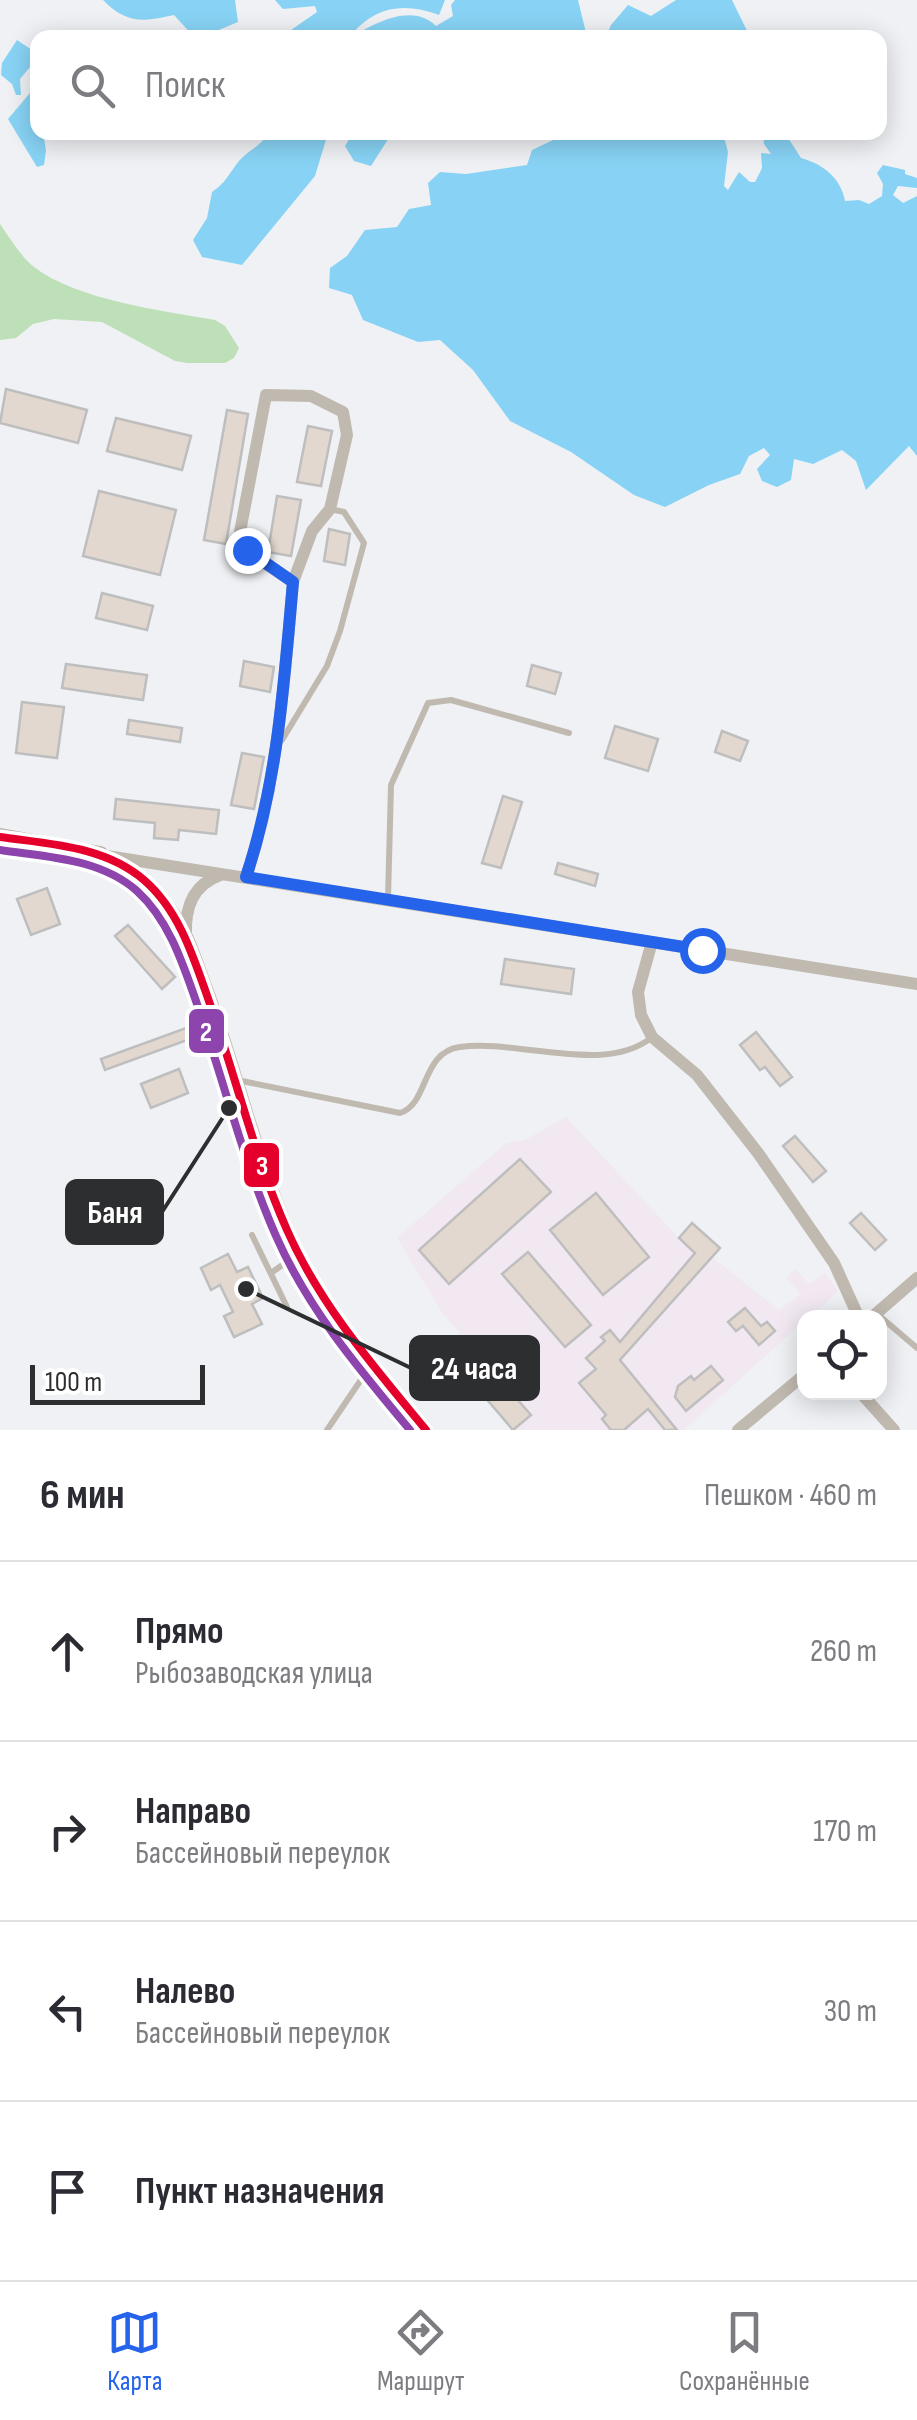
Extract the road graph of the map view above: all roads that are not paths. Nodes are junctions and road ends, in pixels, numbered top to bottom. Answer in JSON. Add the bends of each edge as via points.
{"nodes":[{"id":1,"x":330,"y":509,"type":"junction"},
{"id":2,"x":293,"y":582,"type":"junction"},
{"id":3,"x":569,"y":733,"type":"dead end"},
{"id":4,"x":278,"y":745,"type":"junction"},
{"id":5,"x":0,"y":837,"type":"edge"},
{"id":6,"x":100,"y":855,"type":"junction"},
{"id":7,"x":224,"y":873,"type":"junction"},
{"id":8,"x":246,"y":877,"type":"junction"},
{"id":9,"x":388,"y":900,"type":"junction"},
{"id":10,"x":186,"y":936,"type":"junction"},
{"id":11,"x":652,"y":942,"type":"junction"},
{"id":12,"x":917,"y":984,"type":"edge"},
{"id":13,"x":652,"y":1037,"type":"junction"},
{"id":14,"x":237,"y":1080,"type":"junction"},
{"id":15,"x":252,"y":1235,"type":"dead end"},
{"id":16,"x":298,"y":1254,"type":"junction"},
{"id":17,"x":271,"y":1273,"type":"junction"},
{"id":18,"x":917,"y":1278,"type":"edge"},
{"id":19,"x":286,"y":1307,"type":"dead end"},
{"id":20,"x":855,"y":1310,"type":"edge"},
{"id":21,"x":880,"y":1310,"type":"edge"},
{"id":22,"x":887,"y":1325,"type":"edge"},
{"id":23,"x":917,"y":1348,"type":"edge"},
{"id":24,"x":372,"y":1364,"type":"junction"},
{"id":25,"x":797,"y":1381,"type":"edge"},
{"id":26,"x":867,"y":1400,"type":"edge"},
{"id":27,"x":327,"y":1430,"type":"edge"},
{"id":28,"x":426,"y":1430,"type":"edge"},
{"id":29,"x":738,"y":1430,"type":"edge"},
{"id":30,"x":894,"y":1430,"type":"edge"}],
"edges":[{"from":1,"to":2,"type":"street","via":[[312,531]]},
{"from":1,"to":2,"type":"street","via":[[347,435],[343,412],[310,396],[266,395],[240,532],[247,550]]},
{"from":1,"to":4,"type":"lane","via":[[344,512],[364,542],[326,666]]},
{"from":2,"to":4,"type":"street"},
{"from":3,"to":9,"type":"lane","via":[[452,700],[428,703],[391,785]]},
{"from":4,"to":8,"type":"street"},
{"from":5,"to":6,"type":"main road"},
{"from":6,"to":7,"type":"street"},
{"from":6,"to":10,"type":"street","via":[[142,876]]},
{"from":7,"to":8,"type":"street"},
{"from":7,"to":10,"type":"street","via":[[198,886],[185,917]]},
{"from":8,"to":9,"type":"street"},
{"from":9,"to":11,"type":"street"},
{"from":10,"to":14,"type":"street"},
{"from":11,"to":12,"type":"street"},
{"from":11,"to":13,"type":"street","via":[[638,992]]},
{"from":13,"to":14,"type":"lane","via":[[636,1049],[601,1054],[456,1047],[438,1057],[413,1104],[400,1112]]},
{"from":13,"to":20,"type":"street","via":[[697,1075],[758,1153],[834,1263]]},
{"from":14,"to":16,"type":"street"},
{"from":15,"to":17,"type":"lane"},
{"from":16,"to":17,"type":"lane"},
{"from":16,"to":24,"type":"street","via":[[337,1321]]},
{"from":17,"to":19,"type":"lane"},
{"from":18,"to":21,"type":"street"},
{"from":22,"to":23,"type":"lane"},
{"from":24,"to":27,"type":"lane"},
{"from":24,"to":28,"type":"street"},
{"from":25,"to":29,"type":"street"},
{"from":26,"to":30,"type":"street"}]}
